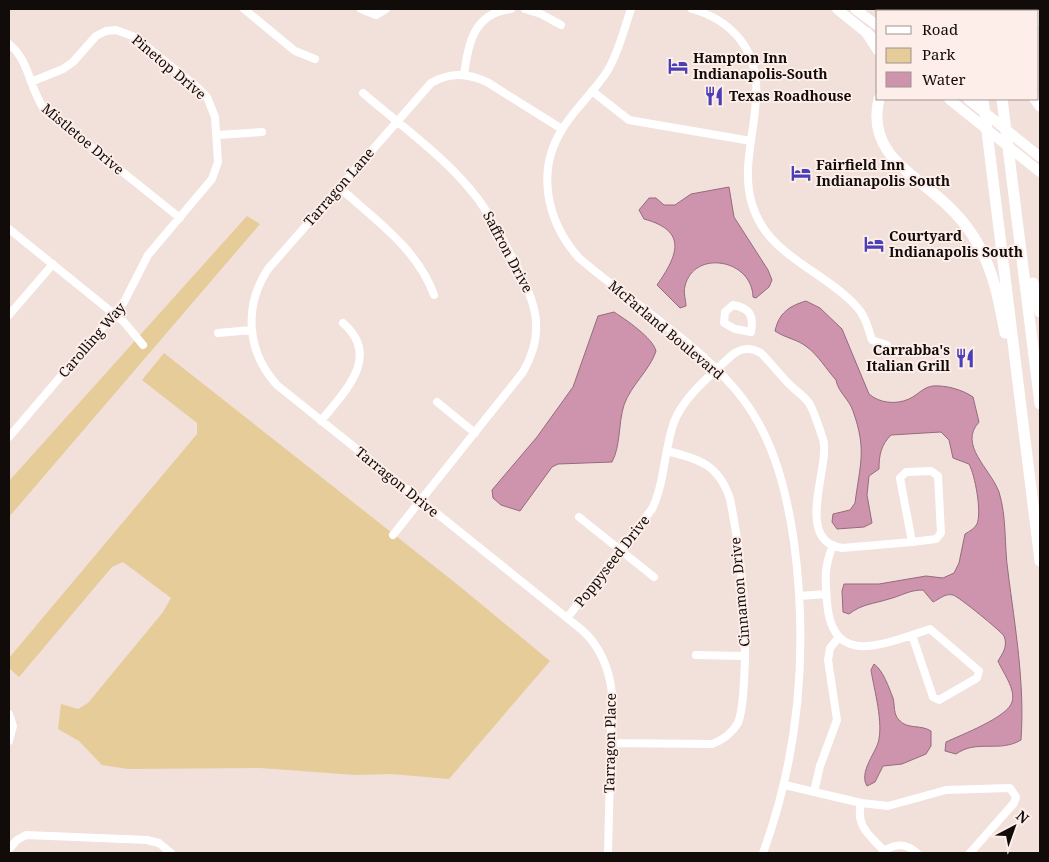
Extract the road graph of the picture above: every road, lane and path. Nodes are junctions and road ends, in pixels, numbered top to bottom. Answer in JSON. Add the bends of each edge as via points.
{"nodes":[{"id":1,"x":244,"y":9,"type":"edge"},
{"id":2,"x":361,"y":9,"type":"edge"},
{"id":3,"x":386,"y":9,"type":"edge"},
{"id":4,"x":511,"y":9,"type":"edge"},
{"id":5,"x":525,"y":9,"type":"edge"},
{"id":6,"x":631,"y":9,"type":"edge"},
{"id":7,"x":692,"y":9,"type":"edge"},
{"id":8,"x":837,"y":9,"type":"edge"},
{"id":9,"x":855,"y":9,"type":"edge"},
{"id":10,"x":562,"y":25,"type":"dead end"},
{"id":11,"x":876,"y":25,"type":"edge"},
{"id":12,"x":867,"y":33,"type":"junction"},
{"id":13,"x":876,"y":40,"type":"edge"},
{"id":14,"x":9,"y":44,"type":"edge"},
{"id":15,"x":876,"y":47,"type":"edge"},
{"id":16,"x":315,"y":58,"type":"dead end"},
{"id":17,"x":464,"y":75,"type":"junction"},
{"id":18,"x":31,"y":82,"type":"junction"},
{"id":19,"x":592,"y":91,"type":"junction"},
{"id":20,"x":363,"y":93,"type":"dead end"},
{"id":21,"x":879,"y":100,"type":"edge"},
{"id":22,"x":950,"y":100,"type":"edge"},
{"id":23,"x":969,"y":100,"type":"edge"},
{"id":24,"x":983,"y":100,"type":"edge"},
{"id":25,"x":1002,"y":100,"type":"edge"},
{"id":26,"x":396,"y":121,"type":"junction"},
{"id":27,"x":562,"y":129,"type":"junction"},
{"id":28,"x":262,"y":132,"type":"dead end"},
{"id":29,"x":217,"y":135,"type":"junction"},
{"id":30,"x":751,"y":141,"type":"junction"},
{"id":31,"x":1037,"y":154,"type":"edge"},
{"id":32,"x":1038,"y":170,"type":"edge"},
{"id":33,"x":339,"y":188,"type":"junction"},
{"id":34,"x":1016,"y":208,"type":"junction"},
{"id":35,"x":180,"y":218,"type":"junction"},
{"id":36,"x":9,"y":229,"type":"edge"},
{"id":37,"x":53,"y":264,"type":"junction"},
{"id":38,"x":434,"y":295,"type":"dead end"},
{"id":39,"x":1040,"y":312,"type":"edge"},
{"id":40,"x":114,"y":314,"type":"junction"},
{"id":41,"x":9,"y":315,"type":"edge"},
{"id":42,"x":343,"y":323,"type":"dead end"},
{"id":43,"x":251,"y":330,"type":"junction"},
{"id":44,"x":751,"y":332,"type":"dead end"},
{"id":45,"x":218,"y":333,"type":"dead end"},
{"id":46,"x":143,"y":345,"type":"dead end"},
{"id":47,"x":886,"y":345,"type":"dead end"},
{"id":48,"x":747,"y":349,"type":"junction"},
{"id":49,"x":716,"y":370,"type":"junction"},
{"id":50,"x":437,"y":402,"type":"dead end"},
{"id":51,"x":1021,"y":402,"type":"junction"},
{"id":52,"x":1040,"y":404,"type":"edge"},
{"id":53,"x":321,"y":421,"type":"junction"},
{"id":54,"x":475,"y":432,"type":"junction"},
{"id":55,"x":9,"y":437,"type":"edge"},
{"id":56,"x":667,"y":451,"type":"junction"},
{"id":57,"x":420,"y":501,"type":"junction"},
{"id":58,"x":579,"y":517,"type":"dead end"},
{"id":59,"x":394,"y":535,"type":"dead end"},
{"id":60,"x":912,"y":542,"type":"junction"},
{"id":61,"x":833,"y":545,"type":"junction"},
{"id":62,"x":621,"y":550,"type":"junction"},
{"id":63,"x":1040,"y":561,"type":"edge"},
{"id":64,"x":654,"y":577,"type":"dead end"},
{"id":65,"x":826,"y":594,"type":"junction"},
{"id":66,"x":800,"y":596,"type":"junction"},
{"id":67,"x":567,"y":618,"type":"junction"},
{"id":68,"x":912,"y":635,"type":"junction"},
{"id":69,"x":839,"y":637,"type":"junction"},
{"id":70,"x":696,"y":655,"type":"dead end"},
{"id":71,"x":745,"y":656,"type":"junction"},
{"id":72,"x":9,"y":714,"type":"edge"},
{"id":73,"x":9,"y":741,"type":"edge"},
{"id":74,"x":611,"y":743,"type":"junction"},
{"id":75,"x":785,"y":785,"type":"junction"},
{"id":76,"x":814,"y":792,"type":"junction"},
{"id":77,"x":861,"y":803,"type":"junction"},
{"id":78,"x":9,"y":849,"type":"edge"},
{"id":79,"x":885,"y":852,"type":"edge"},
{"id":80,"x":171,"y":853,"type":"edge"},
{"id":81,"x":608,"y":853,"type":"edge"},
{"id":82,"x":763,"y":853,"type":"edge"},
{"id":83,"x":917,"y":853,"type":"edge"},
{"id":84,"x":970,"y":853,"type":"edge"}],
"edges":[{"from":1,"to":16,"type":"street","via":[[295,50]]},
{"from":2,"to":3,"type":"street","via":[[376,15]]},
{"from":4,"to":17,"type":"street","via":[[492,15],[476,29],[468,47]]},
{"from":5,"to":10,"type":"street"},
{"from":6,"to":19,"type":"street","name":"McFarland Boulevard","via":[[612,63]]},
{"from":7,"to":30,"type":"street","via":[[714,17],[729,28],[752,59],[758,86]]},
{"from":8,"to":12,"type":"main road"},
{"from":9,"to":11,"type":"main road"},
{"from":12,"to":13,"type":"main road"},
{"from":12,"to":15,"type":"highway"},
{"from":14,"to":18,"type":"street","name":"Mistletoe Drive","via":[[21,55]]},
{"from":17,"to":26,"type":"street","name":"Tarragon Lane","via":[[446,76],[431,83]]},
{"from":17,"to":27,"type":"street","via":[[486,82]]},
{"from":18,"to":29,"type":"street","name":"Pinetop Drive","via":[[65,68],[100,34],[124,31],[136,37],[202,91],[215,114]]},
{"from":18,"to":35,"type":"street","name":"Mistletoe Drive","via":[[44,108]]},
{"from":19,"to":27,"type":"street","name":"McFarland Boulevard"},
{"from":19,"to":30,"type":"street","via":[[629,120]]},
{"from":20,"to":26,"type":"street","name":"Saffron Drive"},
{"from":21,"to":51,"type":"highway","via":[[879,129],[889,155],[958,216],[984,256],[997,291]]},
{"from":22,"to":32,"type":"main road"},
{"from":23,"to":31,"type":"main road"},
{"from":24,"to":51,"type":"highway"},
{"from":25,"to":34,"type":"highway"},
{"from":26,"to":33,"type":"street","name":"Tarragon Lane"},
{"from":26,"to":54,"type":"street","name":"Saffron Drive","via":[[478,199],[534,302],[536,328],[529,361]]},
{"from":27,"to":49,"type":"street","name":"McFarland Boulevard","via":[[550,156],[547,186],[551,212],[564,240],[583,261]]},
{"from":28,"to":29,"type":"street"},
{"from":29,"to":35,"type":"street","name":"Carolling Way","via":[[215,174]]},
{"from":30,"to":47,"type":"street","via":[[747,165],[749,191],[752,206],[764,229],[780,249],[818,274],[856,306],[863,314],[872,340]]},
{"from":33,"to":38,"type":"street","via":[[406,248],[418,262]]},
{"from":33,"to":43,"type":"street","name":"Tarragon Lane","via":[[264,276],[253,303]]},
{"from":34,"to":39,"type":"highway","via":[[1025,224]]},
{"from":34,"to":52,"type":"highway"},
{"from":35,"to":40,"type":"street","name":"Carolling Way","via":[[147,257],[129,295]]},
{"from":36,"to":37,"type":"street"},
{"from":37,"to":40,"type":"street"},
{"from":37,"to":41,"type":"street"},
{"from":40,"to":46,"type":"street","via":[[132,329]]},
{"from":40,"to":55,"type":"street","name":"Carolling Way"},
{"from":42,"to":53,"type":"street","via":[[356,341],[359,364],[352,383]]},
{"from":43,"to":45,"type":"street"},
{"from":43,"to":53,"type":"street","name":"Tarragon Drive","via":[[258,355],[269,376]]},
{"from":44,"to":48,"type":"street"},
{"from":48,"to":49,"type":"street","name":"Poppyseed Drive","via":[[733,353]]},
{"from":48,"to":61,"type":"street","via":[[764,355],[811,407],[825,447],[816,497],[819,526],[824,538]]},
{"from":49,"to":56,"type":"street","name":"Poppyseed Drive","via":[[678,413]]},
{"from":49,"to":66,"type":"street","name":"McFarland Boulevard","via":[[750,409],[775,458],[788,503]]},
{"from":50,"to":54,"type":"street"},
{"from":51,"to":63,"type":"highway"},
{"from":53,"to":57,"type":"street","name":"Tarragon Drive"},
{"from":54,"to":57,"type":"street","name":"Saffron Drive"},
{"from":56,"to":62,"type":"street","name":"Poppyseed Drive","via":[[656,501]]},
{"from":56,"to":71,"type":"street","name":"Cinnamon Drive","via":[[708,465],[727,489],[743,588]]},
{"from":57,"to":59,"type":"street","name":"Saffron Drive"},
{"from":57,"to":67,"type":"street","name":"Tarragon Drive"},
{"from":58,"to":62,"type":"street"},
{"from":60,"to":60,"type":"street","via":[[936,539],[941,535],[938,476],[933,471],[906,472],[900,478]]},
{"from":60,"to":61,"type":"street","via":[[846,548]]},
{"from":61,"to":65,"type":"street","via":[[825,566]]},
{"from":62,"to":64,"type":"street"},
{"from":62,"to":67,"type":"street","name":"Poppyseed Drive"},
{"from":65,"to":66,"type":"street"},
{"from":65,"to":69,"type":"street","via":[[830,624]]},
{"from":66,"to":75,"type":"street","name":"McFarland Boulevard","via":[[800,680],[796,726]]},
{"from":67,"to":74,"type":"street","name":"Tarragon Place","via":[[589,637],[605,663],[612,690]]},
{"from":68,"to":68,"type":"street","via":[[932,630],[979,670],[979,676],[941,699],[935,699]]},
{"from":68,"to":69,"type":"street","via":[[868,647],[851,645]]},
{"from":69,"to":76,"type":"street","via":[[829,650],[828,660],[837,720]]},
{"from":70,"to":71,"type":"street"},
{"from":71,"to":74,"type":"street","name":"Cinnamon Drive","via":[[741,713],[736,726],[725,738],[706,745]]},
{"from":72,"to":73,"type":"street","via":[[13,726]]},
{"from":74,"to":81,"type":"street","name":"Tarragon Place"},
{"from":75,"to":76,"type":"street"},
{"from":75,"to":82,"type":"street","name":"McFarland Boulevard"},
{"from":76,"to":77,"type":"street"},
{"from":77,"to":79,"type":"street","via":[[860,822]]},
{"from":77,"to":84,"type":"street","via":[[893,806],[946,790],[1010,788],[1015,794],[1015,802]]},
{"from":78,"to":80,"type":"street","via":[[17,840],[35,836],[146,840],[159,843]]},
{"from":79,"to":83,"type":"street","via":[[901,845]]}]}
